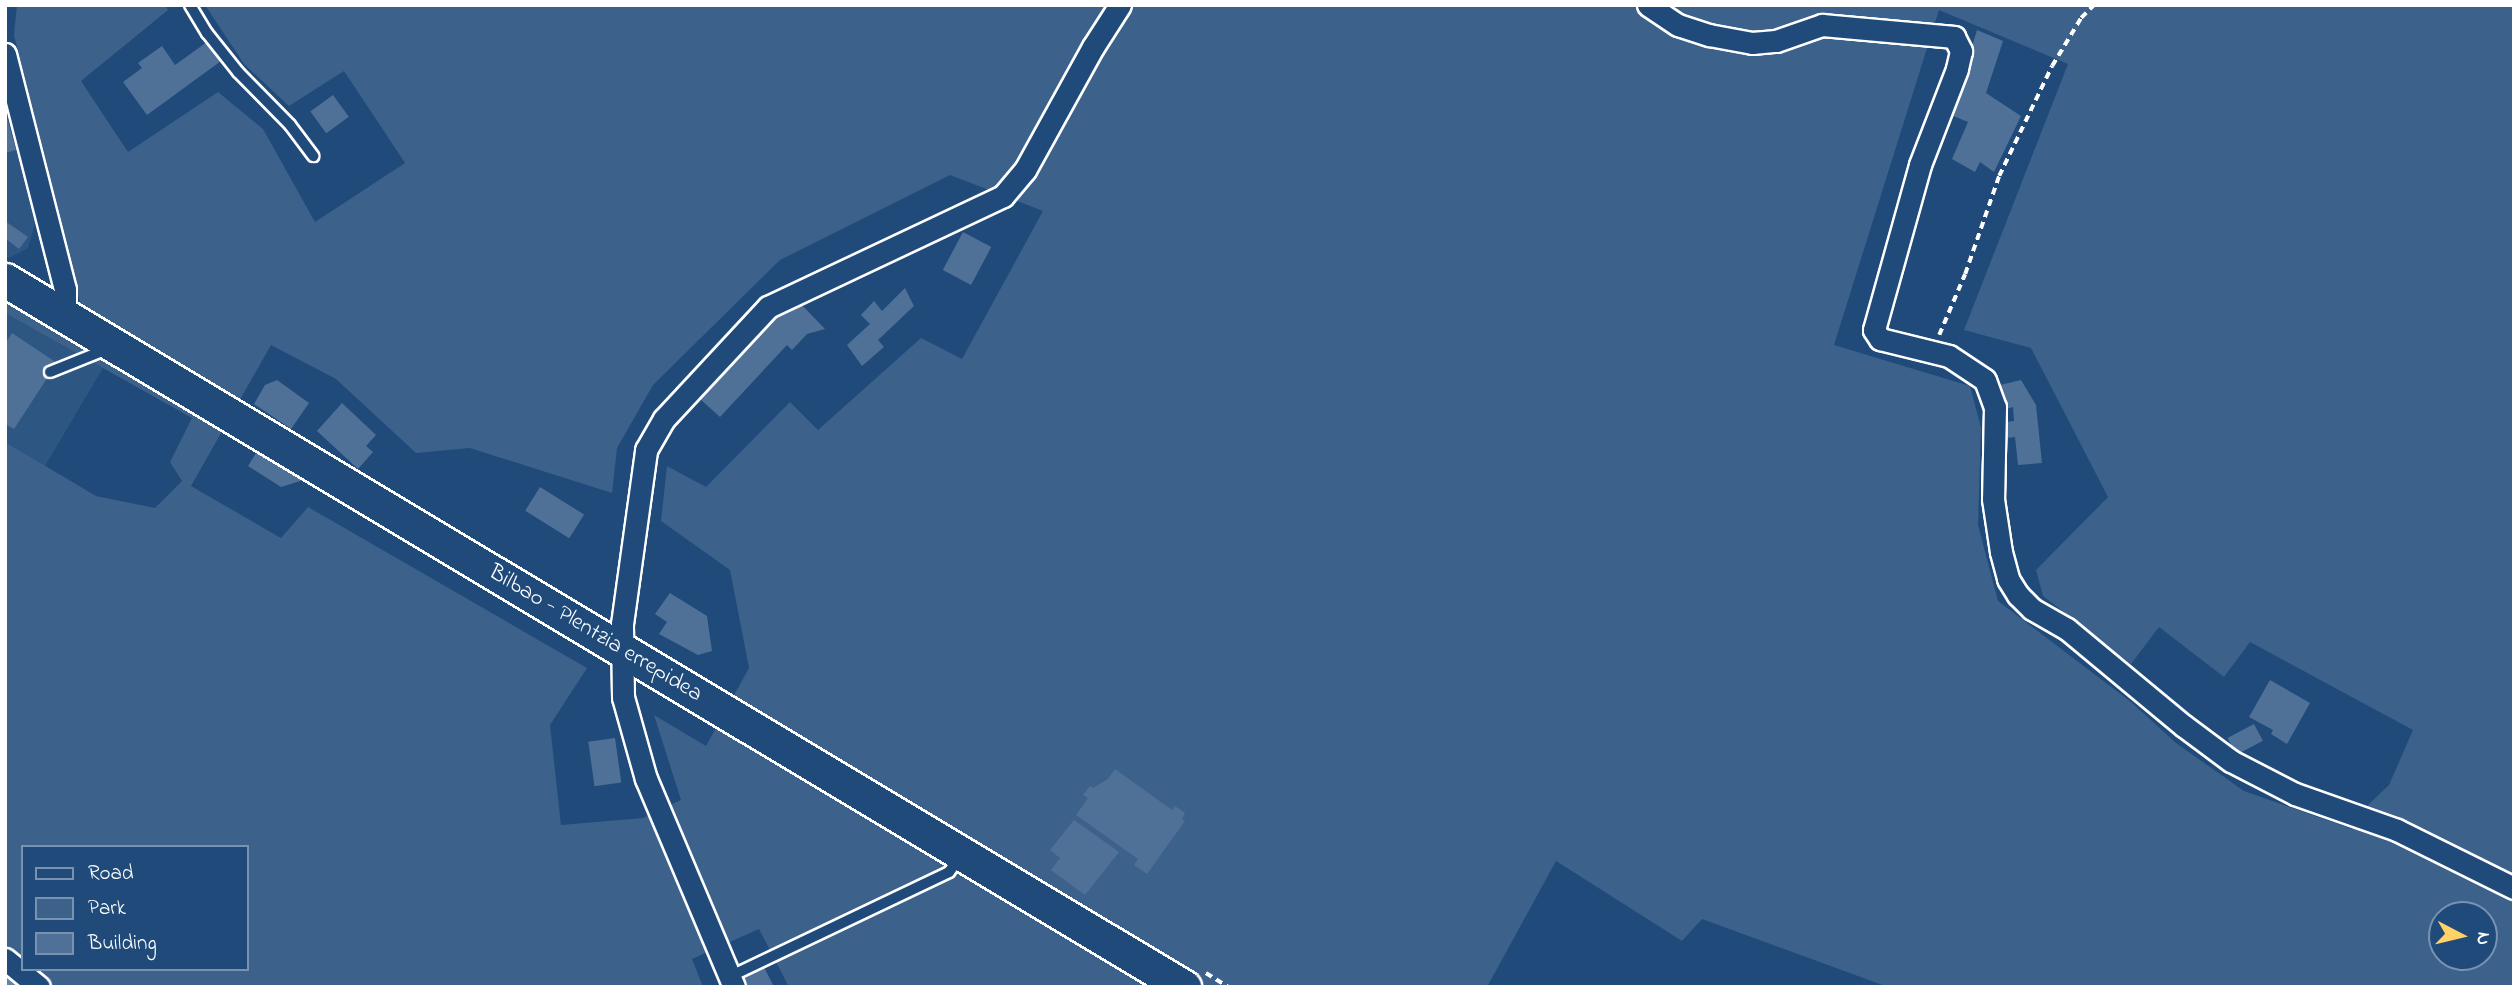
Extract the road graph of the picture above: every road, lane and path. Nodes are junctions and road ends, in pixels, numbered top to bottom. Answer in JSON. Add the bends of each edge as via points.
{"nodes":[{"id":1,"x":190,"y":5,"type":"edge"},
{"id":2,"x":1119,"y":5,"type":"edge"},
{"id":3,"x":1648,"y":5,"type":"edge"},
{"id":4,"x":2094,"y":5,"type":"edge"},
{"id":5,"x":5,"y":54,"type":"edge"},
{"id":6,"x":313,"y":156,"type":"dead end"},
{"id":7,"x":5,"y":280,"type":"edge"},
{"id":8,"x":65,"y":316,"type":"junction"},
{"id":9,"x":117,"y":346,"type":"junction"},
{"id":10,"x":1933,"y":350,"type":"junction"},
{"id":11,"x":50,"y":372,"type":"dead end"},
{"id":12,"x":622,"y":651,"type":"junction"},
{"id":13,"x":963,"y":854,"type":"junction"},
{"id":14,"x":2514,"y":888,"type":"edge"},
{"id":15,"x":5,"y":959,"type":"edge"},
{"id":16,"x":732,"y":982,"type":"edge"},
{"id":17,"x":39,"y":987,"type":"edge"},
{"id":18,"x":1184,"y":987,"type":"edge"}],
"edges":[{"from":1,"to":6,"type":"lane","via":[[238,72]]},
{"from":2,"to":12,"type":"street","via":[[1025,170],[1003,196],[768,307],[664,419],[646,450]]},
{"from":3,"to":10,"type":"street","via":[[1678,25],[1752,43],[1776,41],[1822,25],[1954,37],[1961,51],[1957,69],[1920,165],[1874,330],[1881,339]]},
{"from":4,"to":10,"type":"path","via":[[2052,66],[1999,176]]},
{"from":5,"to":8,"type":"street","via":[[65,289]]},
{"from":7,"to":8,"type":"main road","name":"Bilbao - Plentzia errepidea"},
{"from":8,"to":9,"type":"main road","name":"Bilbao - Plentzia errepidea"},
{"from":9,"to":11,"type":"lane"},
{"from":9,"to":12,"type":"main road","name":"Bilbao - Plentzia errepidea"},
{"from":10,"to":14,"type":"street","via":[[1972,369],[1984,380],[1992,398],[1993,499],[2001,552],[2008,579],[2032,609],[2067,629],[2231,761],[2295,794],[2397,830]]},
{"from":12,"to":13,"type":"main road","name":"Bilbao - Plentzia errepidea"},
{"from":12,"to":16,"type":"street","via":[[623,697],[646,779]]},
{"from":13,"to":16,"type":"lane","via":[[949,872]]},
{"from":13,"to":18,"type":"main road","name":"Bilbao - Plentzia errepidea"},
{"from":15,"to":17,"type":"street"}]}
